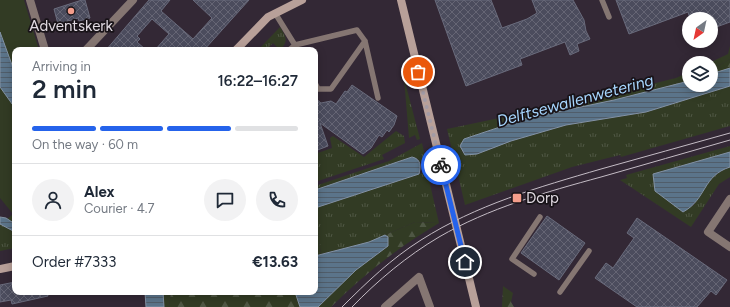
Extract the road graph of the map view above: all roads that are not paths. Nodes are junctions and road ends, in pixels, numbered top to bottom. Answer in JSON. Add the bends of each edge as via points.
{"nodes":[{"id":1,"x":30,"y":0,"type":"edge"},
{"id":2,"x":133,"y":0,"type":"edge"},
{"id":3,"x":302,"y":0,"type":"edge"},
{"id":4,"x":401,"y":0,"type":"edge"},
{"id":5,"x":602,"y":0,"type":"edge"},
{"id":6,"x":275,"y":13,"type":"junction"},
{"id":7,"x":609,"y":17,"type":"dead end"},
{"id":8,"x":365,"y":41,"type":"junction"},
{"id":9,"x":44,"y":47,"type":"edge"},
{"id":10,"x":89,"y":47,"type":"edge"},
{"id":11,"x":239,"y":47,"type":"edge"},
{"id":12,"x":296,"y":47,"type":"edge"},
{"id":13,"x":318,"y":89,"type":"edge"},
{"id":14,"x":378,"y":98,"type":"dead end"},
{"id":15,"x":730,"y":199,"type":"edge"},
{"id":16,"x":540,"y":217,"type":"dead end"},
{"id":17,"x":730,"y":247,"type":"edge"},
{"id":18,"x":589,"y":251,"type":"dead end"},
{"id":19,"x":12,"y":267,"type":"edge"},
{"id":20,"x":0,"y":269,"type":"edge"},
{"id":21,"x":534,"y":274,"type":"dead end"},
{"id":22,"x":560,"y":292,"type":"dead end"},
{"id":23,"x":385,"y":307,"type":"edge"},
{"id":24,"x":430,"y":307,"type":"edge"},
{"id":25,"x":476,"y":307,"type":"edge"}],
"edges":[{"from":1,"to":9,"type":"street"},
{"from":2,"to":10,"type":"street"},
{"from":3,"to":6,"type":"street"},
{"from":4,"to":25,"type":"street"},
{"from":5,"to":7,"type":"lane"},
{"from":6,"to":11,"type":"street"},
{"from":6,"to":12,"type":"lane"},
{"from":8,"to":12,"type":"lane","via":[[357,30]]},
{"from":8,"to":13,"type":"lane","via":[[331,89]]},
{"from":8,"to":14,"type":"lane"},
{"from":15,"to":17,"type":"street","via":[[708,232]]},
{"from":16,"to":21,"type":"lane","via":[[512,258]]},
{"from":18,"to":22,"type":"lane"},
{"from":19,"to":20,"type":"street"},
{"from":23,"to":24,"type":"street","via":[[419,276]]}]}
